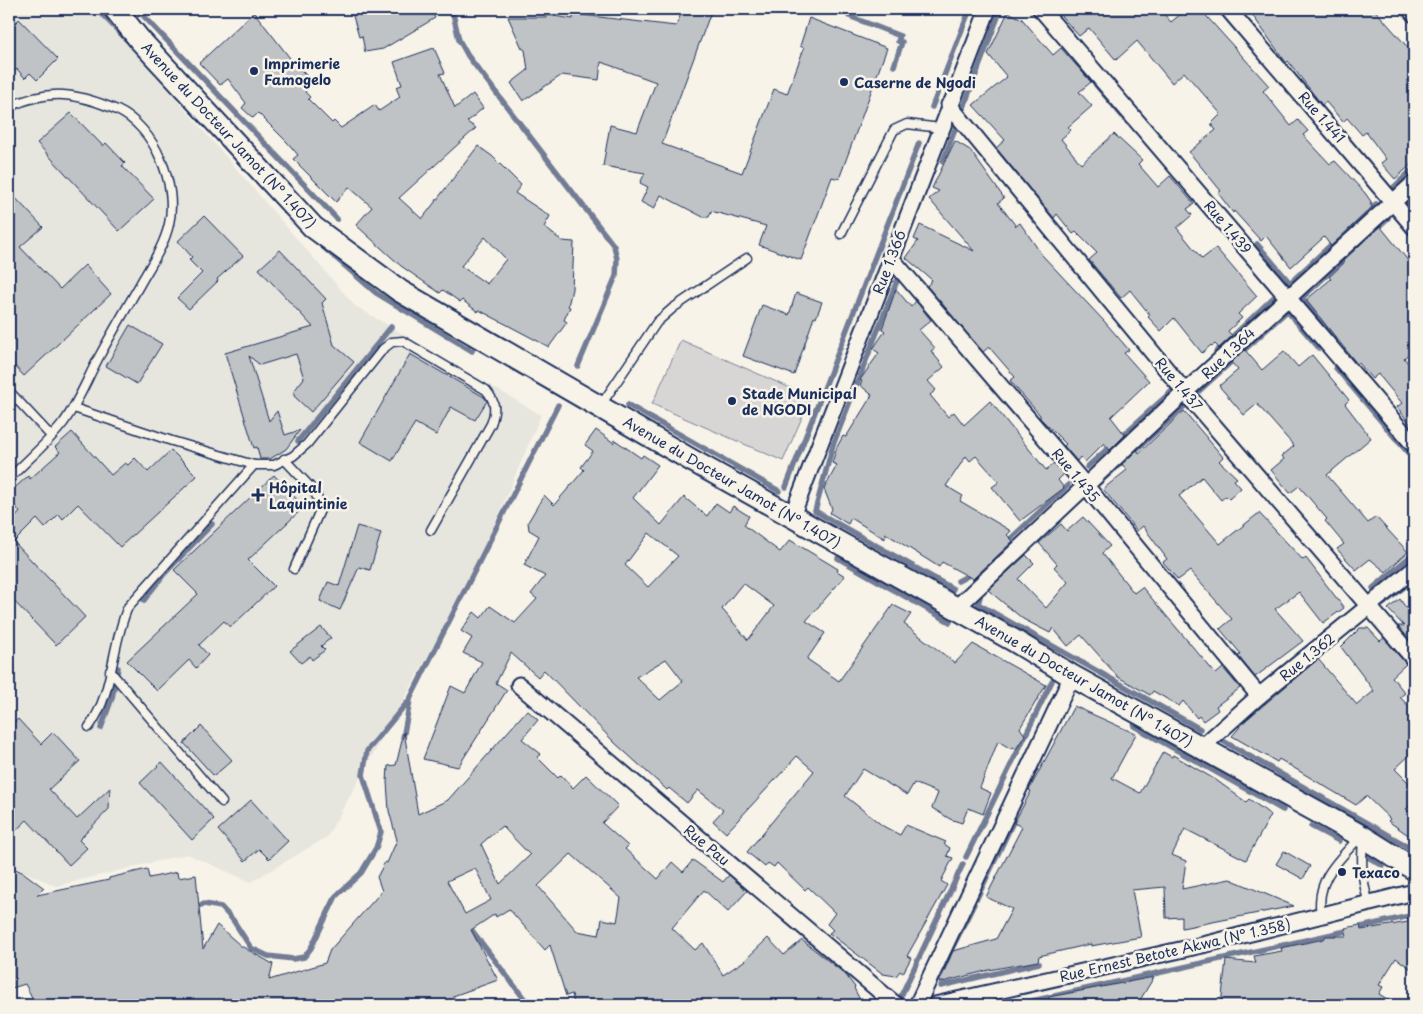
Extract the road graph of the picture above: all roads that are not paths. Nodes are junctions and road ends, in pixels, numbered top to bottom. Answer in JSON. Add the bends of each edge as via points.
{"nodes":[{"id":1,"x":115,"y":9,"type":"edge"},
{"id":2,"x":988,"y":9,"type":"edge"},
{"id":3,"x":1041,"y":9,"type":"edge"},
{"id":4,"x":1228,"y":9,"type":"edge"},
{"id":5,"x":1410,"y":9,"type":"edge"},
{"id":6,"x":1414,"y":14,"type":"edge"},
{"id":7,"x":949,"y":105,"type":"junction"},
{"id":8,"x":9,"y":107,"type":"edge"},
{"id":9,"x":941,"y":128,"type":"junction"},
{"id":10,"x":1414,"y":183,"type":"edge"},
{"id":11,"x":1394,"y":202,"type":"junction"},
{"id":12,"x":1414,"y":226,"type":"edge"},
{"id":13,"x":841,"y":234,"type":"dead end"},
{"id":14,"x":890,"y":257,"type":"junction"},
{"id":15,"x":747,"y":258,"type":"dead end"},
{"id":16,"x":1288,"y":297,"type":"junction"},
{"id":17,"x":9,"y":391,"type":"edge"},
{"id":18,"x":1185,"y":392,"type":"junction"},
{"id":19,"x":600,"y":407,"type":"junction"},
{"id":20,"x":74,"y":408,"type":"junction"},
{"id":21,"x":51,"y":436,"type":"junction"},
{"id":22,"x":1414,"y":445,"type":"edge"},
{"id":23,"x":284,"y":459,"type":"junction"},
{"id":24,"x":254,"y":465,"type":"junction"},
{"id":25,"x":9,"y":479,"type":"edge"},
{"id":26,"x":1086,"y":486,"type":"junction"},
{"id":27,"x":792,"y":516,"type":"junction"},
{"id":28,"x":431,"y":530,"type":"dead end"},
{"id":29,"x":294,"y":569,"type":"dead end"},
{"id":30,"x":1414,"y":569,"type":"edge"},
{"id":31,"x":1369,"y":606,"type":"junction"},
{"id":32,"x":956,"y":608,"type":"junction"},
{"id":33,"x":1414,"y":659,"type":"edge"},
{"id":34,"x":110,"y":671,"type":"junction"},
{"id":35,"x":1072,"y":676,"type":"junction"},
{"id":36,"x":519,"y":685,"type":"dead end"},
{"id":37,"x":1259,"y":696,"type":"junction"},
{"id":38,"x":89,"y":727,"type":"dead end"},
{"id":39,"x":1202,"y":747,"type":"junction"},
{"id":40,"x":222,"y":802,"type":"dead end"},
{"id":41,"x":1362,"y":836,"type":"junction"},
{"id":42,"x":1414,"y":870,"type":"edge"},
{"id":43,"x":1414,"y":892,"type":"edge"},
{"id":44,"x":1369,"y":904,"type":"junction"},
{"id":45,"x":1321,"y":916,"type":"junction"},
{"id":46,"x":896,"y":1005,"type":"edge"},
{"id":47,"x":917,"y":1005,"type":"edge"},
{"id":48,"x":935,"y":1005,"type":"edge"}],
"edges":[{"from":1,"to":19,"type":"main road","name":"Avenue du Docteur Jamot (N° 1.407)","via":[[313,227],[400,291]]},
{"from":2,"to":7,"type":"street","name":"Rue 1.366"},
{"from":3,"to":16,"type":"street","name":"Rue 1.439"},
{"from":4,"to":11,"type":"street","name":"Rue 1.441"},
{"from":5,"to":6,"type":"street"},
{"from":7,"to":9,"type":"street","name":"Rue 1.366"},
{"from":7,"to":18,"type":"street","name":"Rue 1.437"},
{"from":8,"to":20,"type":"lane","via":[[28,98],[76,95],[123,113],[147,135],[162,163],[168,188],[171,204],[169,224],[159,249]]},
{"from":9,"to":13,"type":"lane","via":[[907,124],[894,130]]},
{"from":9,"to":14,"type":"street","name":"Rue 1.366"},
{"from":10,"to":11,"type":"street","name":"Rue 1.364"},
{"from":11,"to":12,"type":"street","name":"Rue 1.441"},
{"from":11,"to":16,"type":"street","name":"Rue 1.364"},
{"from":14,"to":26,"type":"street","name":"Rue 1.435"},
{"from":14,"to":27,"type":"street","name":"Rue 1.366"},
{"from":15,"to":19,"type":"lane","via":[[672,308],[657,322]]},
{"from":16,"to":18,"type":"street","name":"Rue 1.364"},
{"from":16,"to":22,"type":"street","name":"Rue 1.439"},
{"from":17,"to":21,"type":"lane"},
{"from":18,"to":26,"type":"street","name":"Rue 1.364"},
{"from":18,"to":31,"type":"street","name":"Rue 1.437"},
{"from":19,"to":27,"type":"main road","name":"Avenue du Docteur Jamot (N° 1.407)"},
{"from":20,"to":21,"type":"lane"},
{"from":20,"to":24,"type":"lane"},
{"from":21,"to":25,"type":"lane"},
{"from":23,"to":24,"type":"lane","via":[[274,465]]},
{"from":23,"to":28,"type":"lane","via":[[307,444],[383,349],[392,342],[403,340],[486,390],[495,408],[491,424]]},
{"from":23,"to":29,"type":"lane","via":[[315,492],[322,508]]},
{"from":24,"to":34,"type":"lane","via":[[128,607],[119,627]]},
{"from":26,"to":32,"type":"street","name":"Rue 1.364"},
{"from":26,"to":37,"type":"street","name":"Rue 1.435"},
{"from":27,"to":32,"type":"main road","name":"Avenue du Docteur Jamot (N° 1.407)"},
{"from":30,"to":31,"type":"street","name":"Rue 1.362"},
{"from":31,"to":33,"type":"street","name":"Rue 1.437"},
{"from":31,"to":37,"type":"street","name":"Rue 1.362"},
{"from":32,"to":35,"type":"main road","name":"Avenue du Docteur Jamot (N° 1.407)"},
{"from":34,"to":38,"type":"lane","via":[[99,713]]},
{"from":34,"to":40,"type":"lane"},
{"from":35,"to":39,"type":"main road","name":"Avenue du Docteur Jamot (N° 1.407)"},
{"from":35,"to":47,"type":"street"},
{"from":36,"to":46,"type":"street","name":"Rue Pau"},
{"from":37,"to":39,"type":"street","name":"Rue 1.362"},
{"from":39,"to":41,"type":"main road","name":"Avenue du Docteur Jamot (N° 1.407)"},
{"from":41,"to":42,"type":"main road","name":"Avenue du Docteur Jamot (N° 1.407)"},
{"from":41,"to":44,"type":"lane","via":[[1361,866]]},
{"from":41,"to":45,"type":"lane","via":[[1329,872],[1321,886]]},
{"from":43,"to":44,"type":"street","name":"Rue Ernest Betote Akwa (N° 1.358)"},
{"from":44,"to":45,"type":"street","name":"Rue Ernest Betote Akwa (N° 1.358)"},
{"from":45,"to":48,"type":"street","name":"Rue Ernest Betote Akwa (N° 1.358)"}]}
